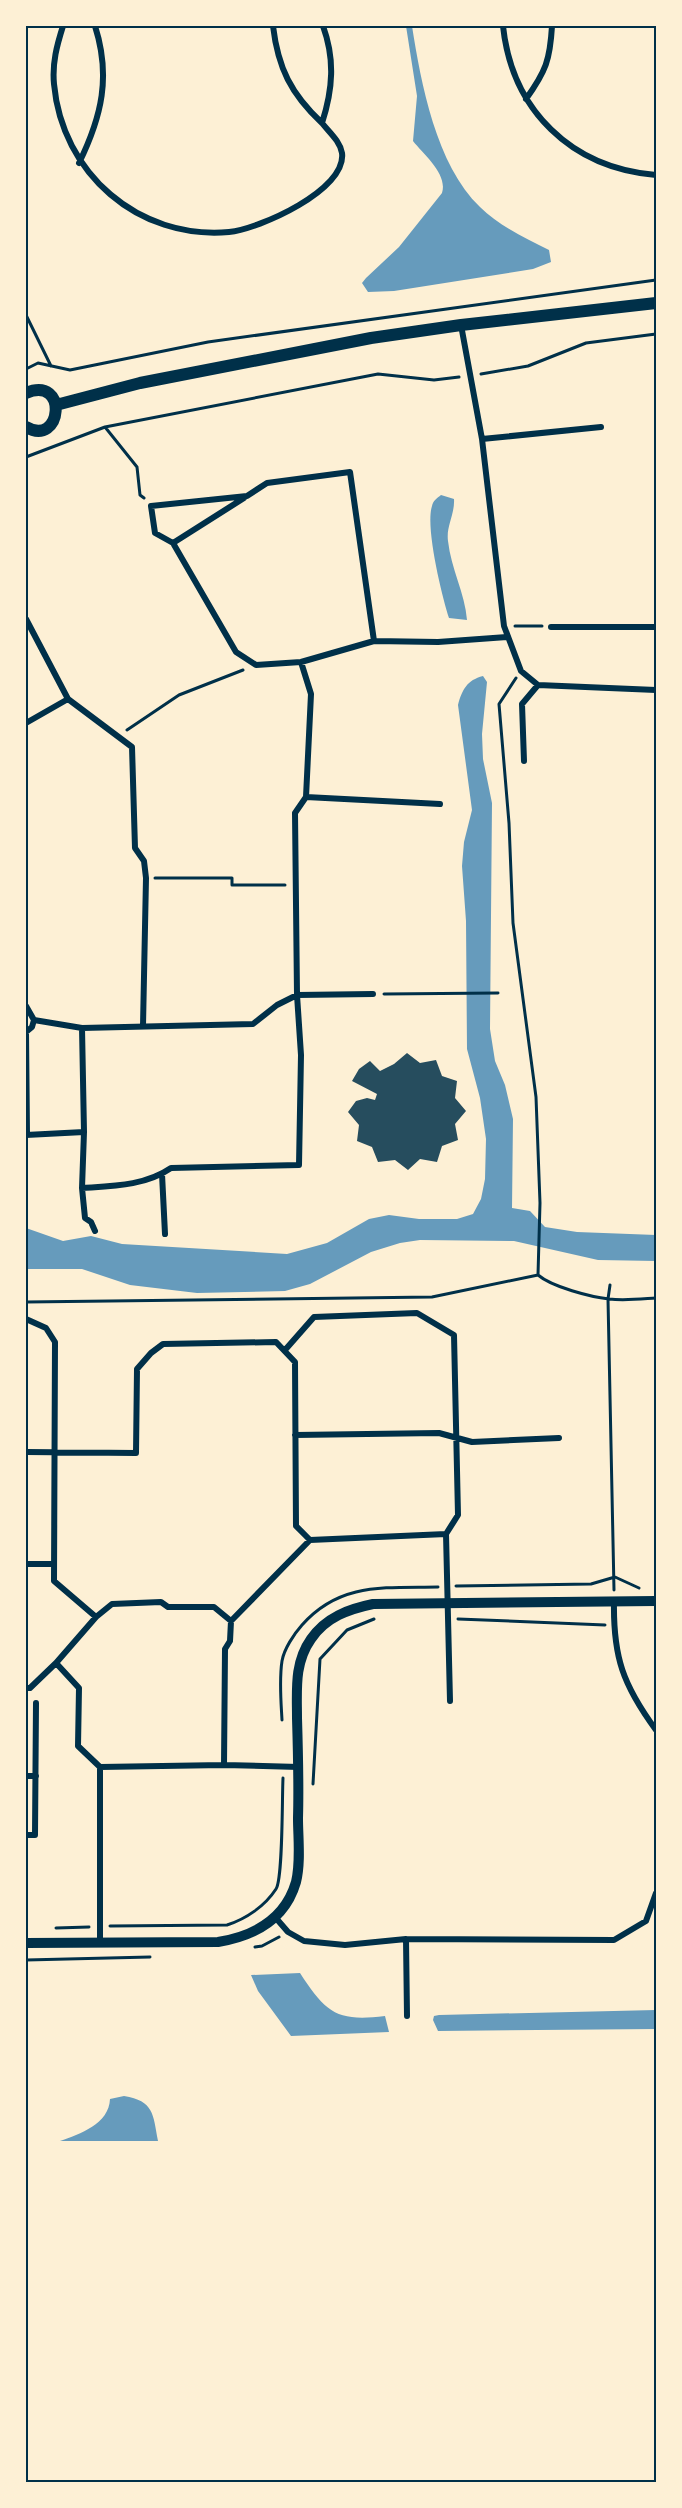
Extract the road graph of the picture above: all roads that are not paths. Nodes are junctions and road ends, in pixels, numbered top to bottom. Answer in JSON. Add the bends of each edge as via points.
{"nodes":[{"id":1,"x":63,"y":26,"type":"edge"},
{"id":2,"x":95,"y":26,"type":"edge"},
{"id":3,"x":273,"y":26,"type":"edge"},
{"id":4,"x":323,"y":26,"type":"edge"},
{"id":5,"x":503,"y":26,"type":"edge"},
{"id":6,"x":552,"y":26,"type":"edge"},
{"id":7,"x":526,"y":99,"type":"junction"},
{"id":8,"x":322,"y":123,"type":"junction"},
{"id":9,"x":79,"y":163,"type":"junction"},
{"id":10,"x":657,"y":175,"type":"edge"},
{"id":11,"x":657,"y":303,"type":"edge"},
{"id":12,"x":461,"y":325,"type":"junction"},
{"id":13,"x":26,"y":390,"type":"edge"},
{"id":14,"x":56,"y":405,"type":"junction"},
{"id":15,"x":26,"y":427,"type":"edge"},
{"id":16,"x":602,"y":427,"type":"dead end"},
{"id":17,"x":482,"y":439,"type":"junction"},
{"id":18,"x":247,"y":496,"type":"junction"},
{"id":19,"x":174,"y":543,"type":"junction"},
{"id":20,"x":26,"y":619,"type":"edge"},
{"id":21,"x":551,"y":627,"type":"road end"},
{"id":22,"x":657,"y":627,"type":"edge"},
{"id":23,"x":507,"y":637,"type":"junction"},
{"id":24,"x":374,"y":641,"type":"junction"},
{"id":25,"x":301,"y":662,"type":"junction"},
{"id":26,"x":538,"y":685,"type":"junction"},
{"id":27,"x":654,"y":691,"type":"edge"},
{"id":28,"x":657,"y":698,"type":"edge"},
{"id":29,"x":68,"y":699,"type":"junction"},
{"id":30,"x":26,"y":723,"type":"edge"},
{"id":31,"x":524,"y":760,"type":"dead end"},
{"id":32,"x":306,"y":797,"type":"junction"},
{"id":33,"x":440,"y":804,"type":"dead end"},
{"id":34,"x":373,"y":994,"type":"road end"},
{"id":35,"x":297,"y":995,"type":"junction"},
{"id":36,"x":26,"y":1006,"type":"edge"},
{"id":37,"x":34,"y":1020,"type":"junction"},
{"id":38,"x":143,"y":1026,"type":"junction"},
{"id":39,"x":82,"y":1028,"type":"junction"},
{"id":40,"x":84,"y":1132,"type":"junction"},
{"id":41,"x":26,"y":1135,"type":"edge"},
{"id":42,"x":162,"y":1174,"type":"junction"},
{"id":43,"x":82,"y":1188,"type":"junction"},
{"id":44,"x":95,"y":1231,"type":"dead end"},
{"id":45,"x":165,"y":1234,"type":"dead end"},
{"id":46,"x":26,"y":1319,"type":"edge"},
{"id":47,"x":285,"y":1350,"type":"junction"},
{"id":48,"x":295,"y":1435,"type":"junction"},
{"id":49,"x":559,"y":1438,"type":"dead end"},
{"id":50,"x":456,"y":1439,"type":"junction"},
{"id":51,"x":26,"y":1452,"type":"edge"},
{"id":52,"x":56,"y":1452,"type":"junction"},
{"id":53,"x":446,"y":1534,"type":"junction"},
{"id":54,"x":310,"y":1540,"type":"junction"},
{"id":55,"x":26,"y":1564,"type":"edge"},
{"id":56,"x":54,"y":1564,"type":"junction"},
{"id":57,"x":614,"y":1601,"type":"junction"},
{"id":58,"x":657,"y":1601,"type":"edge"},
{"id":59,"x":447,"y":1602,"type":"junction"},
{"id":60,"x":96,"y":1617,"type":"junction"},
{"id":61,"x":231,"y":1621,"type":"junction"},
{"id":62,"x":56,"y":1663,"type":"junction"},
{"id":63,"x":26,"y":1688,"type":"edge"},
{"id":64,"x":450,"y":1701,"type":"dead end"},
{"id":65,"x":36,"y":1703,"type":"dead end"},
{"id":66,"x":657,"y":1730,"type":"edge"},
{"id":67,"x":224,"y":1765,"type":"junction"},
{"id":68,"x":100,"y":1767,"type":"junction"},
{"id":69,"x":299,"y":1767,"type":"junction"},
{"id":70,"x":26,"y":1776,"type":"edge"},
{"id":71,"x":36,"y":1776,"type":"junction"},
{"id":72,"x":26,"y":1835,"type":"edge"},
{"id":73,"x":657,"y":1893,"type":"edge"},
{"id":74,"x":275,"y":1917,"type":"junction"},
{"id":75,"x":406,"y":1939,"type":"junction"},
{"id":76,"x":100,"y":1941,"type":"junction"},
{"id":77,"x":26,"y":1943,"type":"edge"},
{"id":78,"x":407,"y":2016,"type":"dead end"}],
"edges":[{"from":1,"to":9,"type":"street","via":[[54,55],[54,82],[58,115]]},
{"from":2,"to":9,"type":"street","via":[[104,65],[104,94]]},
{"from":3,"to":8,"type":"street","via":[[279,60],[291,89]]},
{"from":4,"to":8,"type":"street","via":[[333,68],[330,100]]},
{"from":5,"to":7,"type":"street","via":[[506,50]]},
{"from":6,"to":7,"type":"street","via":[[550,54],[542,76]]},
{"from":7,"to":10,"type":"street","via":[[544,123],[569,145],[603,164]]},
{"from":8,"to":9,"type":"street","via":[[342,155],[340,166],[326,186],[301,205],[270,220],[230,232],[194,231],[133,212]]},
{"from":11,"to":12,"type":"main road"},
{"from":12,"to":14,"type":"main road","via":[[371,338],[140,383]]},
{"from":12,"to":17,"type":"street"},
{"from":13,"to":14,"type":"main road","via":[[49,394]]},
{"from":14,"to":15,"type":"main road","via":[[55,419],[50,425],[37,430]]},
{"from":16,"to":17,"type":"street"},
{"from":17,"to":23,"type":"street"},
{"from":18,"to":19,"type":"street"},
{"from":18,"to":19,"type":"street","via":[[151,506],[155,533]]},
{"from":18,"to":24,"type":"street","via":[[267,483],[350,472]]},
{"from":19,"to":25,"type":"street","via":[[236,652],[256,665]]},
{"from":20,"to":29,"type":"street"},
{"from":21,"to":22,"type":"street"},
{"from":23,"to":24,"type":"street"},
{"from":23,"to":26,"type":"street","via":[[521,671]]},
{"from":24,"to":25,"type":"street"},
{"from":25,"to":32,"type":"street","via":[[311,694]]},
{"from":26,"to":27,"type":"street"},
{"from":26,"to":31,"type":"street","via":[[522,704]]},
{"from":27,"to":28,"type":"street"},
{"from":29,"to":30,"type":"street"},
{"from":29,"to":38,"type":"street","via":[[132,747],[135,848],[144,861],[146,878]]},
{"from":32,"to":33,"type":"street"},
{"from":32,"to":35,"type":"street","via":[[295,813]]},
{"from":34,"to":35,"type":"street"},
{"from":35,"to":38,"type":"street","via":[[253,1023]]},
{"from":35,"to":42,"type":"street","via":[[301,1055],[299,1165],[171,1168]]},
{"from":36,"to":37,"type":"street"},
{"from":37,"to":39,"type":"street"},
{"from":37,"to":41,"type":"street","via":[[26,1032]]},
{"from":38,"to":39,"type":"street"},
{"from":39,"to":40,"type":"street"},
{"from":40,"to":41,"type":"street"},
{"from":40,"to":43,"type":"street"},
{"from":42,"to":43,"type":"street","via":[[126,1186]]},
{"from":42,"to":45,"type":"street"},
{"from":43,"to":44,"type":"street","via":[[85,1218]]},
{"from":46,"to":52,"type":"street","via":[[46,1328],[55,1342]]},
{"from":47,"to":48,"type":"street","via":[[295,1362]]},
{"from":47,"to":50,"type":"street","via":[[314,1317],[417,1313],[454,1335]]},
{"from":47,"to":52,"type":"street","via":[[276,1342],[163,1344],[137,1369],[136,1453]]},
{"from":48,"to":50,"type":"street","via":[[440,1433]]},
{"from":48,"to":54,"type":"street","via":[[296,1526]]},
{"from":49,"to":50,"type":"street","via":[[472,1442]]},
{"from":50,"to":53,"type":"street","via":[[458,1515]]},
{"from":51,"to":52,"type":"street"},
{"from":52,"to":56,"type":"street"},
{"from":53,"to":54,"type":"street"},
{"from":53,"to":59,"type":"street"},
{"from":54,"to":61,"type":"street"},
{"from":55,"to":56,"type":"street"},
{"from":56,"to":60,"type":"street","via":[[54,1581]]},
{"from":57,"to":58,"type":"street"},
{"from":57,"to":59,"type":"street"},
{"from":57,"to":66,"type":"street","via":[[618,1663],[639,1706]]},
{"from":59,"to":64,"type":"street"},
{"from":59,"to":69,"type":"street","via":[[373,1604],[349,1609],[311,1638],[296,1681]]},
{"from":60,"to":61,"type":"street","via":[[112,1604],[161,1602],[168,1607],[214,1607]]},
{"from":60,"to":62,"type":"street"},
{"from":61,"to":67,"type":"street","via":[[230,1641],[225,1649]]},
{"from":62,"to":63,"type":"street"},
{"from":62,"to":68,"type":"street","via":[[79,1688],[78,1746]]},
{"from":65,"to":71,"type":"street"},
{"from":67,"to":68,"type":"street"},
{"from":67,"to":69,"type":"street"},
{"from":68,"to":76,"type":"street"},
{"from":69,"to":74,"type":"street","via":[[296,1881],[288,1901]]},
{"from":70,"to":71,"type":"street"},
{"from":71,"to":72,"type":"street","via":[[35,1835]]},
{"from":73,"to":75,"type":"street","via":[[646,1922],[614,1940]]},
{"from":74,"to":75,"type":"street","via":[[288,1932],[304,1941],[345,1945]]},
{"from":74,"to":76,"type":"street","via":[[243,1938],[218,1942]]},
{"from":75,"to":78,"type":"street"},
{"from":76,"to":77,"type":"street"}]}
